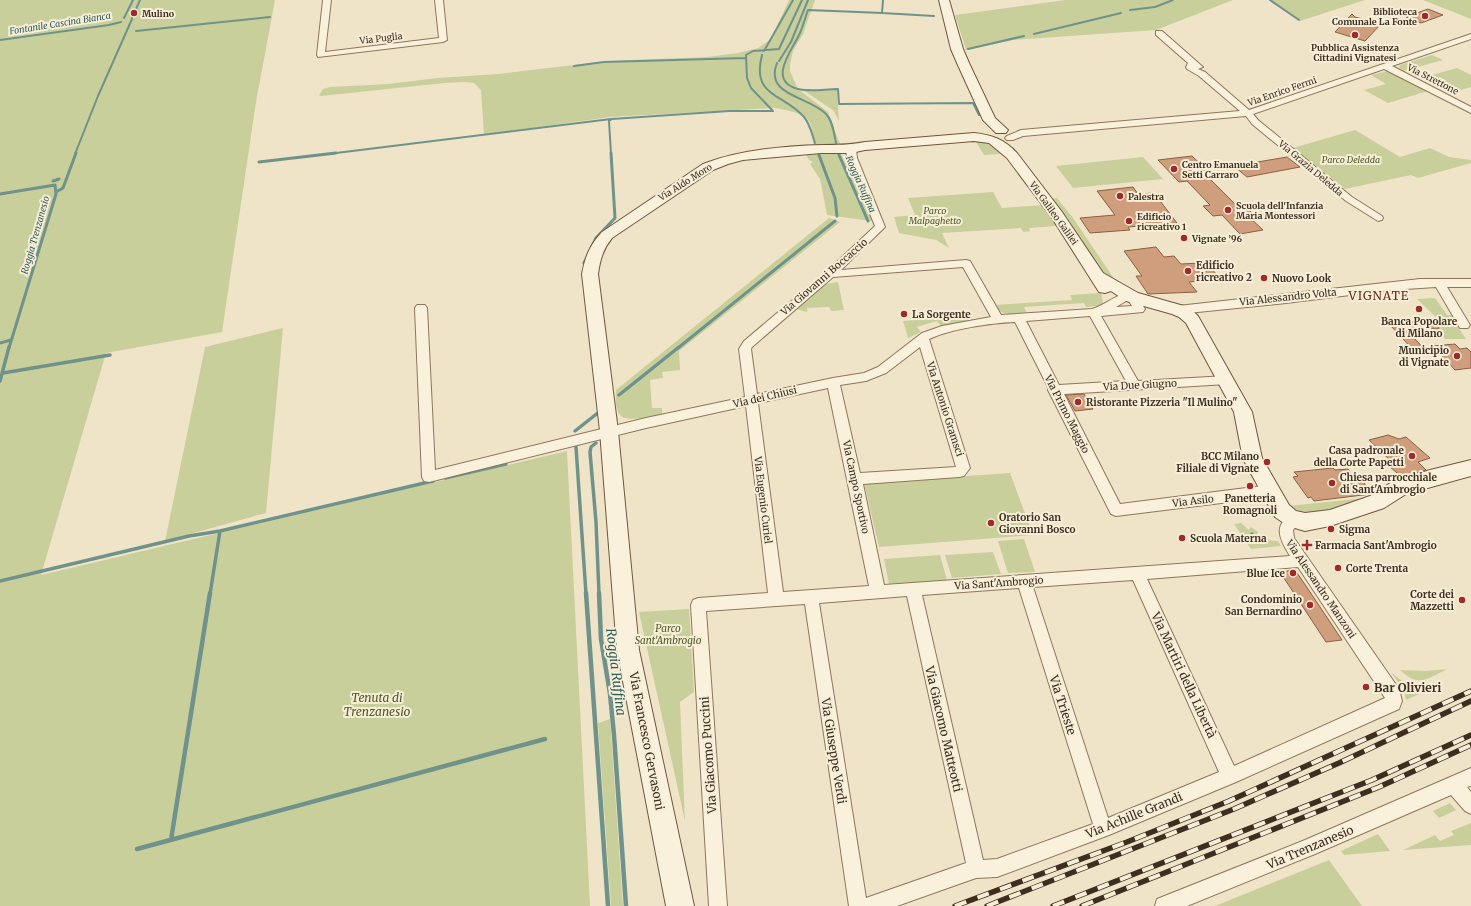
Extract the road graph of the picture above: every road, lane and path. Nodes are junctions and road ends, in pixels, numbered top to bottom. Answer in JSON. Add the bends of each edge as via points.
{"nodes":[{"id":1,"x":327,"y":0,"type":"edge"},
{"id":2,"x":439,"y":0,"type":"edge"},
{"id":3,"x":944,"y":0,"type":"edge"},
{"id":4,"x":1159,"y":33,"type":"dead end"},
{"id":5,"x":1471,"y":36,"type":"edge"},
{"id":6,"x":1385,"y":66,"type":"junction"},
{"id":7,"x":1471,"y":110,"type":"edge"},
{"id":8,"x":1248,"y":113,"type":"junction"},
{"id":9,"x":1000,"y":135,"type":"junction"},
{"id":10,"x":851,"y":150,"type":"junction"},
{"id":11,"x":1378,"y":218,"type":"dead end"},
{"id":12,"x":830,"y":274,"type":"junction"},
{"id":13,"x":1439,"y":283,"type":"junction"},
{"id":14,"x":1471,"y":283,"type":"edge"},
{"id":15,"x":1129,"y":302,"type":"junction"},
{"id":16,"x":421,"y":308,"type":"dead end"},
{"id":17,"x":1178,"y":310,"type":"junction"},
{"id":18,"x":1093,"y":312,"type":"junction"},
{"id":19,"x":1019,"y":318,"type":"junction"},
{"id":20,"x":998,"y":320,"type":"junction"},
{"id":21,"x":1464,"y":325,"type":"dead end"},
{"id":22,"x":923,"y":338,"type":"junction"},
{"id":23,"x":1227,"y":380,"type":"junction"},
{"id":24,"x":833,"y":382,"type":"junction"},
{"id":25,"x":1134,"y":385,"type":"junction"},
{"id":26,"x":1054,"y":390,"type":"junction"},
{"id":27,"x":751,"y":400,"type":"junction"},
{"id":28,"x":609,"y":432,"type":"junction"},
{"id":29,"x":1471,"y":468,"type":"edge"},
{"id":30,"x":855,"y":479,"type":"junction"},
{"id":31,"x":1270,"y":491,"type":"junction"},
{"id":32,"x":1116,"y":510,"type":"joint"},
{"id":33,"x":1295,"y":520,"type":"junction"},
{"id":34,"x":1301,"y":561,"type":"junction"},
{"id":35,"x":1138,"y":573,"type":"junction"},
{"id":36,"x":1024,"y":581,"type":"junction"},
{"id":37,"x":913,"y":589,"type":"junction"},
{"id":38,"x":878,"y":592,"type":"junction"},
{"id":39,"x":810,"y":597,"type":"junction"},
{"id":40,"x":776,"y":599,"type":"junction"},
{"id":41,"x":698,"y":605,"type":"joint"},
{"id":42,"x":1392,"y":704,"type":"joint"},
{"id":43,"x":1230,"y":776,"type":"junction"},
{"id":44,"x":1471,"y":777,"type":"edge"},
{"id":45,"x":1454,"y":785,"type":"junction"},
{"id":46,"x":1471,"y":805,"type":"edge"},
{"id":47,"x":1103,"y":829,"type":"junction"},
{"id":48,"x":976,"y":869,"type":"junction"},
{"id":49,"x":680,"y":906,"type":"edge"},
{"id":50,"x":718,"y":906,"type":"edge"},
{"id":51,"x":858,"y":906,"type":"edge"},
{"id":52,"x":870,"y":906,"type":"edge"},
{"id":53,"x":1164,"y":906,"type":"edge"}],
"edges":[{"from":1,"to":2,"type":"street","name":"Via Puglia","via":[[321,55],[443,40]]},
{"from":3,"to":9,"type":"street","name":"Via Galileo Galilei","via":[[958,53]]},
{"from":4,"to":8,"type":"street","name":"Via Grazia Deledda","via":[[1192,63],[1190,67],[1194,71],[1202,74]]},
{"from":5,"to":6,"type":"street","name":"Via Enrico Fermi"},
{"from":6,"to":7,"type":"street","name":"Via Strettone"},
{"from":6,"to":8,"type":"street","name":"Via Enrico Fermi"},
{"from":8,"to":9,"type":"street","name":"Via Enrico Fermi"},
{"from":8,"to":11,"type":"street","name":"Via Grazia Deledda","via":[[1255,122],[1349,199]]},
{"from":9,"to":10,"type":"street","name":"Via Aldo Moro","via":[[865,146]]},
{"from":9,"to":15,"type":"street","name":"Via Galileo Galilei","via":[[1063,222],[1107,290]]},
{"from":10,"to":12,"type":"street","name":"Via Giovanni Boccaccio","via":[[880,227]]},
{"from":10,"to":28,"type":"street","name":"Via Aldo Moro","via":[[751,155],[723,161],[699,172],[605,238],[594,255],[590,271]]},
{"from":12,"to":20,"type":"street","via":[[966,263]]},
{"from":12,"to":27,"type":"street","name":"Via Giovanni Boccaccio","via":[[745,348]]},
{"from":13,"to":14,"type":"street","name":"Via Alessandro Volta"},
{"from":13,"to":17,"type":"street","name":"Via Alessandro Volta","via":[[1376,287]]},
{"from":13,"to":21,"type":"street"},
{"from":15,"to":17,"type":"street","name":"Via Alessandro Volta"},
{"from":15,"to":18,"type":"street","name":"Via dei Chiusi"},
{"from":15,"to":18,"type":"street","name":"Via dei Chiusi"},
{"from":16,"to":28,"type":"street","name":"Via dei Chiusi","via":[[429,477]]},
{"from":17,"to":23,"type":"street","via":[[1186,314],[1196,325]]},
{"from":18,"to":19,"type":"street","name":"Via dei Chiusi"},
{"from":18,"to":25,"type":"street"},
{"from":19,"to":20,"type":"street","name":"Via dei Chiusi"},
{"from":19,"to":26,"type":"street","name":"Via Primo Maggio"},
{"from":20,"to":22,"type":"street","name":"Via dei Chiusi","via":[[942,330]]},
{"from":22,"to":24,"type":"street","name":"Via dei Chiusi","via":[[876,373]]},
{"from":22,"to":30,"type":"street","name":"Via Antonio Gramsci","via":[[963,468],[959,472]]},
{"from":23,"to":25,"type":"street","name":"Via Due Giugno"},
{"from":23,"to":31,"type":"street","via":[[1245,416],[1251,455]]},
{"from":24,"to":27,"type":"street","name":"Via dei Chiusi"},
{"from":24,"to":30,"type":"street","name":"Via Campo Sportivo"},
{"from":25,"to":26,"type":"street","name":"Via Due Giugno"},
{"from":26,"to":32,"type":"street","name":"Via Primo Maggio"},
{"from":27,"to":28,"type":"street","name":"Via dei Chiusi"},
{"from":27,"to":40,"type":"street","name":"Via Eugenio Curiel"},
{"from":28,"to":49,"type":"street","name":"Via Francesco Gervasoni","via":[[628,650]]},
{"from":29,"to":33,"type":"street","via":[[1399,488],[1377,502],[1330,518],[1313,522]]},
{"from":30,"to":38,"type":"street","name":"Via Campo Sportivo"},
{"from":31,"to":32,"type":"street","name":"Via Asilo"},
{"from":31,"to":33,"type":"street","via":[[1283,512]]},
{"from":33,"to":34,"type":"street","name":"Via Alessandro Manzoni","via":[[1289,525],[1286,535]]},
{"from":34,"to":35,"type":"street","name":"Via Sant'Ambrogio"},
{"from":34,"to":42,"type":"street","name":"Via Alessandro Manzoni","via":[[1393,695]]},
{"from":35,"to":36,"type":"street","name":"Via Sant'Ambrogio"},
{"from":35,"to":43,"type":"street","name":"Via Martiri della Libertà"},
{"from":36,"to":37,"type":"street","name":"Via Sant'Ambrogio"},
{"from":36,"to":47,"type":"street","name":"Via Trieste"},
{"from":37,"to":38,"type":"street","name":"Via Sant'Ambrogio"},
{"from":37,"to":48,"type":"street","name":"Via Giacomo Matteotti"},
{"from":38,"to":39,"type":"street","name":"Via Sant'Ambrogio"},
{"from":39,"to":40,"type":"street","name":"Via Sant'Ambrogio"},
{"from":39,"to":51,"type":"street","name":"Via Giuseppe Verdi"},
{"from":40,"to":41,"type":"street","name":"Via Sant'Ambrogio"},
{"from":41,"to":50,"type":"street","name":"Via Giacomo Puccini"},
{"from":42,"to":43,"type":"street","name":"Via Achille Grandi"},
{"from":43,"to":47,"type":"street","name":"Via Achille Grandi"},
{"from":44,"to":45,"type":"street","name":"Via Trenzanesio"},
{"from":45,"to":46,"type":"street"},
{"from":45,"to":53,"type":"street","name":"Via Trenzanesio","via":[[1309,848]]},
{"from":47,"to":48,"type":"street","name":"Via Achille Grandi","via":[[997,868]]},
{"from":48,"to":52,"type":"street","name":"Via Achille Grandi"}]}
